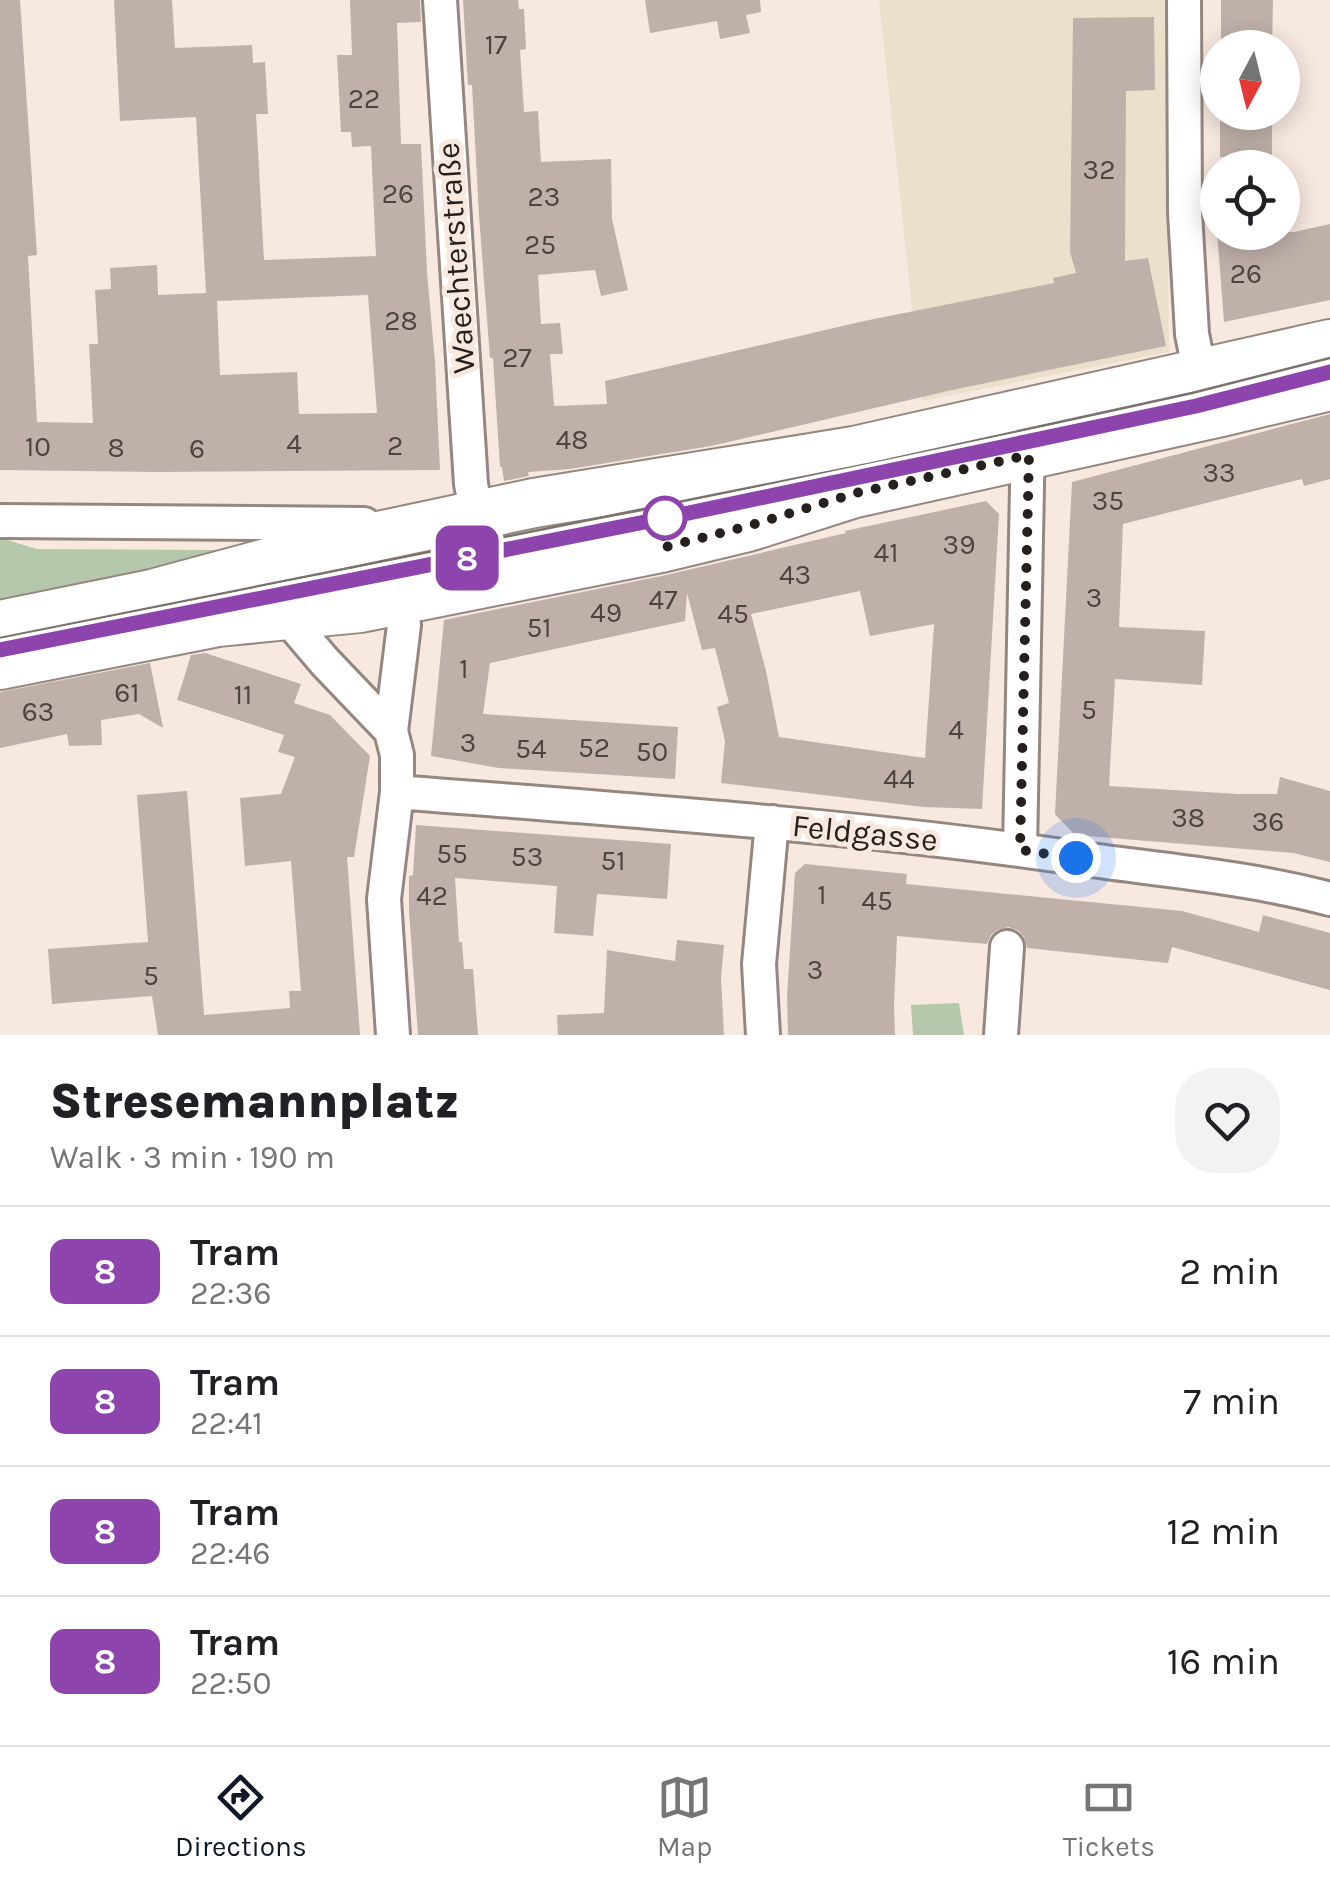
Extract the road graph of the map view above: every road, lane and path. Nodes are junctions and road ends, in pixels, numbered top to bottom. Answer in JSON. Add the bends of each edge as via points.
{"nodes":[{"id":1,"x":440,"y":0,"type":"edge"},
{"id":2,"x":1184,"y":0,"type":"edge"},
{"id":3,"x":1330,"y":344,"type":"edge"},
{"id":4,"x":1200,"y":374,"type":"junction"},
{"id":5,"x":1330,"y":386,"type":"edge"},
{"id":6,"x":1028,"y":434,"type":"junction"},
{"id":7,"x":477,"y":515,"type":"junction"},
{"id":8,"x":0,"y":521,"type":"edge"},
{"id":9,"x":428,"y":526,"type":"junction"},
{"id":10,"x":322,"y":548,"type":"junction"},
{"id":11,"x":408,"y":612,"type":"junction"},
{"id":12,"x":286,"y":615,"type":"junction"},
{"id":13,"x":0,"y":625,"type":"edge"},
{"id":14,"x":0,"y":665,"type":"edge"},
{"id":15,"x":390,"y":732,"type":"junction"},
{"id":16,"x":397,"y":792,"type":"junction"},
{"id":17,"x":772,"y":822,"type":"junction"},
{"id":18,"x":1020,"y":850,"type":"junction"},
{"id":19,"x":1330,"y":899,"type":"edge"},
{"id":20,"x":1007,"y":947,"type":"dead end"},
{"id":21,"x":394,"y":1035,"type":"edge"},
{"id":22,"x":763,"y":1035,"type":"edge"},
{"id":23,"x":1001,"y":1035,"type":"edge"}],
"edges":[{"from":1,"to":7,"type":"street","name":"Waechterstraße"},
{"from":2,"to":4,"type":"street","via":[[1186,230]]},
{"from":3,"to":4,"type":"main road"},
{"from":4,"to":6,"type":"main road"},
{"from":5,"to":6,"type":"main road"},
{"from":6,"to":7,"type":"main road","via":[[820,457]]},
{"from":6,"to":11,"type":"main road","via":[[690,542]]},
{"from":6,"to":18,"type":"street"},
{"from":7,"to":9,"type":"main road"},
{"from":7,"to":11,"type":"street","via":[[472,557]]},
{"from":8,"to":9,"type":"street"},
{"from":9,"to":10,"type":"main road"},
{"from":10,"to":12,"type":"street","via":[[284,587]]},
{"from":10,"to":13,"type":"main road","via":[[152,594]]},
{"from":11,"to":12,"type":"main road","via":[[360,608]]},
{"from":11,"to":15,"type":"street"},
{"from":12,"to":14,"type":"main road"},
{"from":12,"to":15,"type":"street"},
{"from":15,"to":16,"type":"street"},
{"from":16,"to":17,"type":"street","name":"Feldgasse"},
{"from":16,"to":21,"type":"street","via":[[384,900]]},
{"from":17,"to":18,"type":"street","name":"Feldgasse"},
{"from":17,"to":22,"type":"street","via":[[758,964]]},
{"from":18,"to":19,"type":"street","name":"Feldgasse"},
{"from":20,"to":23,"type":"street"}]}
